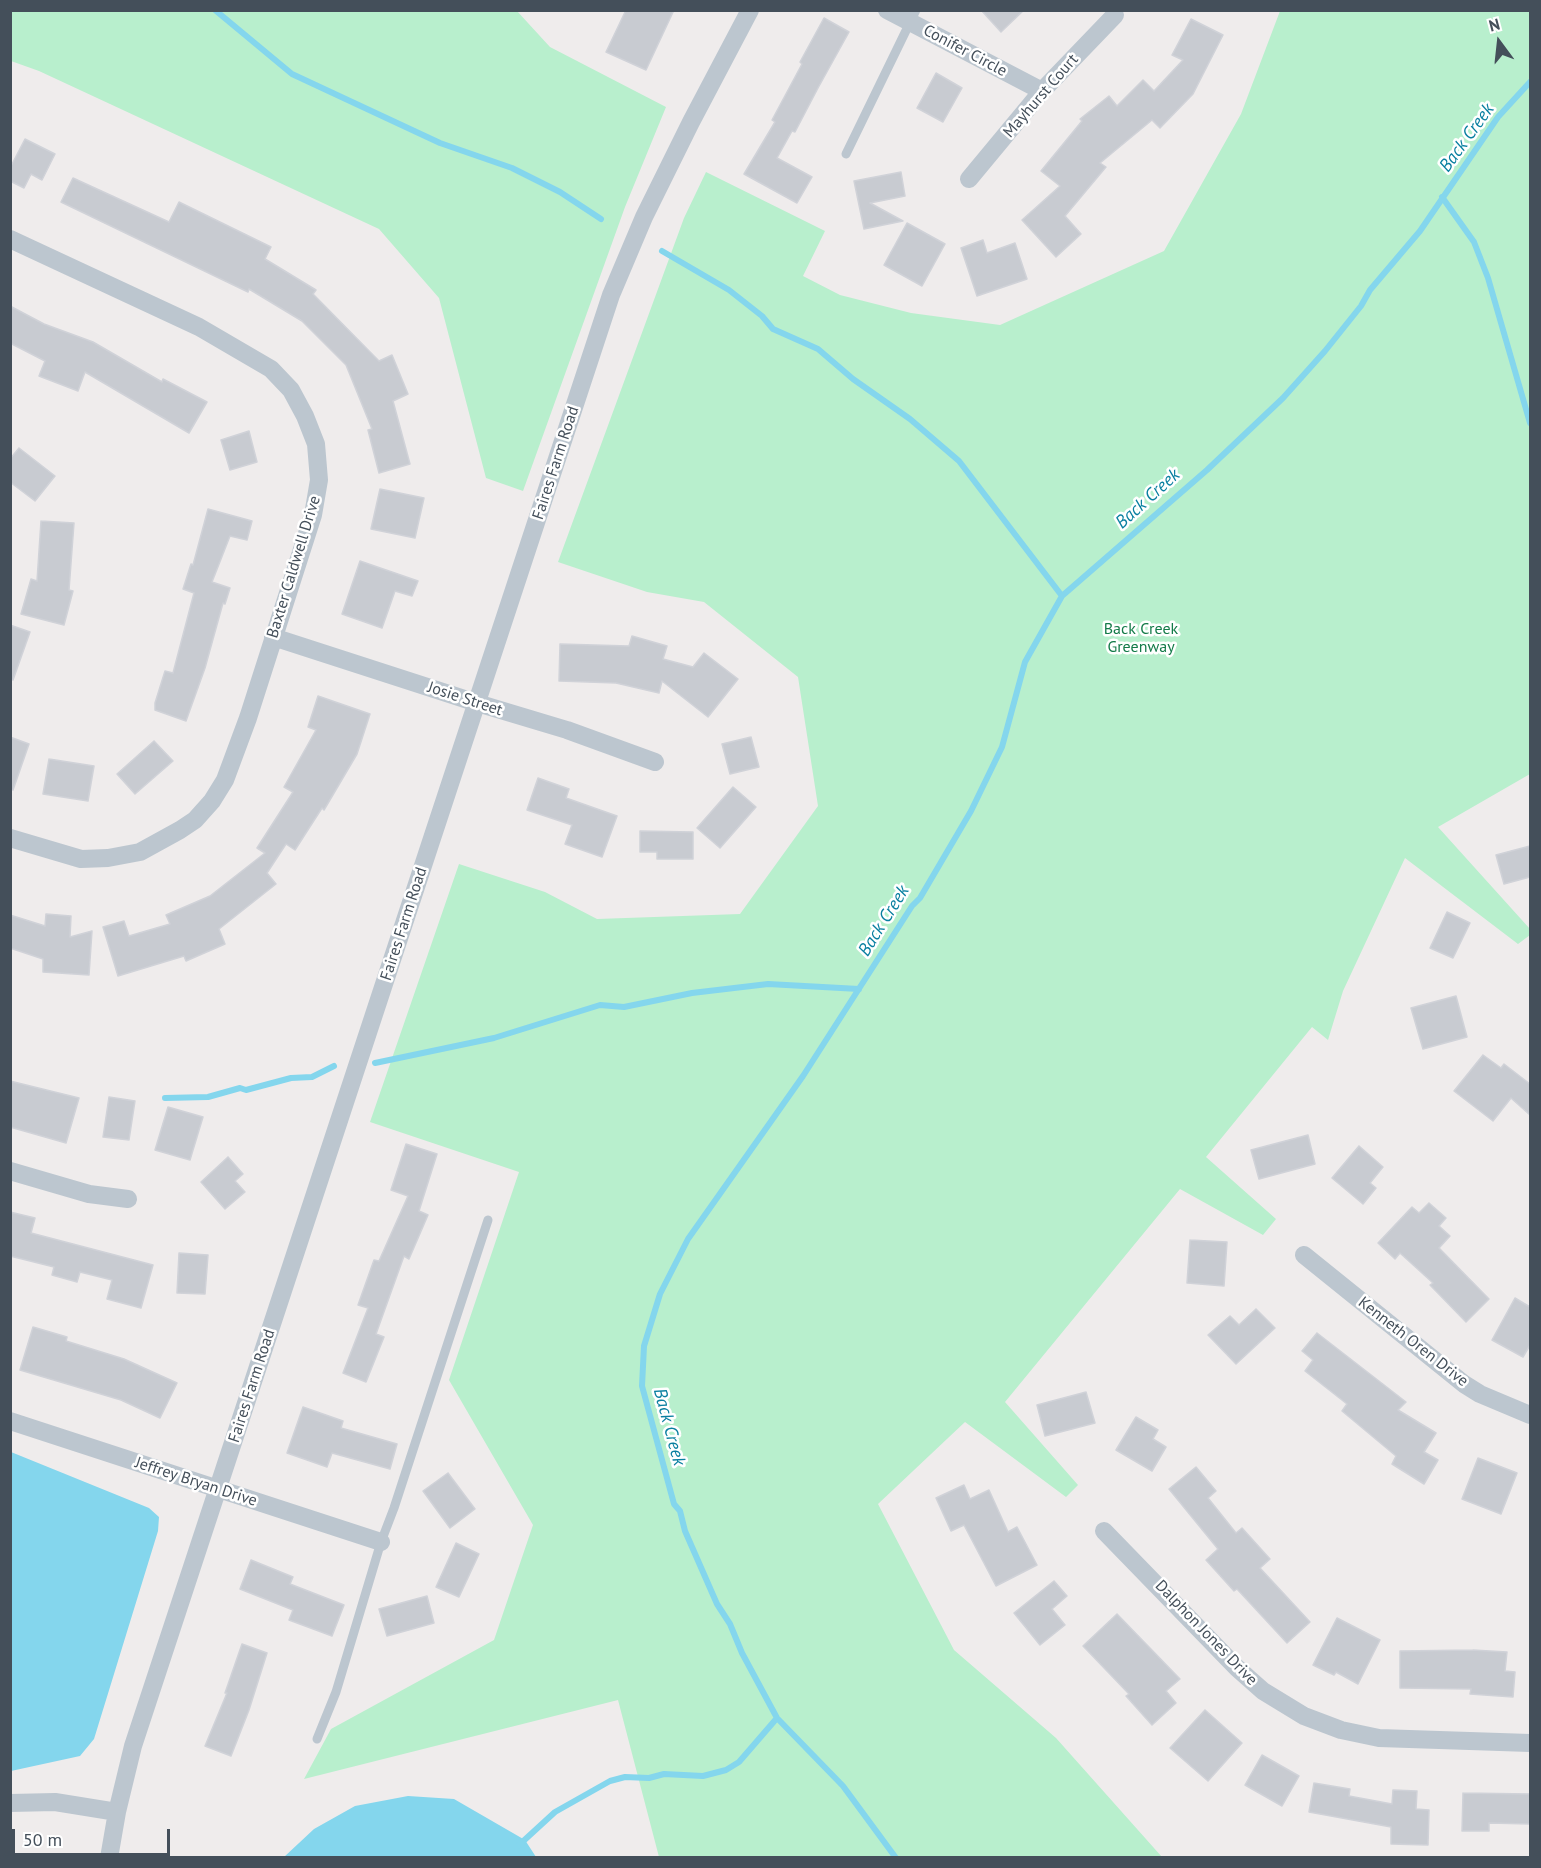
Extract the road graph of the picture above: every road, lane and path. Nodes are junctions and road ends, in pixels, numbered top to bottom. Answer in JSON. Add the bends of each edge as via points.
{"nodes":[{"id":1,"x":750,"y":10,"type":"edge"},
{"id":2,"x":887,"y":10,"type":"edge"},
{"id":3,"x":1115,"y":15,"type":"dead end"},
{"id":4,"x":913,"y":16,"type":"edge"},
{"id":5,"x":1042,"y":91,"type":"junction"},
{"id":6,"x":846,"y":154,"type":"dead end"},
{"id":7,"x":969,"y":179,"type":"dead end"},
{"id":8,"x":10,"y":238,"type":"edge"},
{"id":9,"x":273,"y":637,"type":"junction"},
{"id":10,"x":477,"y":703,"type":"junction"},
{"id":11,"x":655,"y":762,"type":"dead end"},
{"id":12,"x":10,"y":838,"type":"edge"},
{"id":13,"x":10,"y":1171,"type":"edge"},
{"id":14,"x":128,"y":1199,"type":"dead end"},
{"id":15,"x":488,"y":1220,"type":"dead end"},
{"id":16,"x":1304,"y":1255,"type":"dead end"},
{"id":17,"x":1530,"y":1415,"type":"edge"},
{"id":18,"x":10,"y":1421,"type":"edge"},
{"id":19,"x":218,"y":1490,"type":"junction"},
{"id":20,"x":1104,"y":1531,"type":"dead end"},
{"id":21,"x":381,"y":1542,"type":"junction"},
{"id":22,"x":317,"y":1739,"type":"dead end"},
{"id":23,"x":1530,"y":1743,"type":"edge"},
{"id":24,"x":10,"y":1803,"type":"edge"},
{"id":25,"x":117,"y":1812,"type":"junction"},
{"id":26,"x":109,"y":1857,"type":"edge"}],
"edges":[{"from":1,"to":10,"type":"street","name":"Faires Farm Road","via":[[665,176],[611,295]]},
{"from":2,"to":4,"type":"street","name":"Conifer Circle"},
{"from":3,"to":5,"type":"street","name":"Mayhurst Court"},
{"from":4,"to":5,"type":"street","name":"Conifer Circle"},
{"from":4,"to":6,"type":"lane"},
{"from":5,"to":7,"type":"street","name":"Mayhurst Court"},
{"from":8,"to":9,"type":"street","name":"Baxter Caldwell Drive","via":[[199,327],[271,369],[291,390],[316,444],[319,480],[313,515]]},
{"from":9,"to":10,"type":"street","name":"Josie Street"},
{"from":9,"to":12,"type":"street","name":"Baxter Caldwell Drive","via":[[234,760],[212,801],[195,820],[140,852],[108,858],[81,859]]},
{"from":10,"to":11,"type":"street","name":"Josie Street"},
{"from":10,"to":19,"type":"street","name":"Faires Farm Road"},
{"from":13,"to":14,"type":"street","via":[[89,1194]]},
{"from":15,"to":21,"type":"lane"},
{"from":16,"to":17,"type":"street","name":"Kenneth Oren Drive","via":[[1464,1384]]},
{"from":18,"to":19,"type":"street","name":"Jeffrey Bryan Drive"},
{"from":19,"to":21,"type":"street","name":"Jeffrey Bryan Drive"},
{"from":19,"to":25,"type":"street","name":"Faires Farm Road","via":[[133,1746]]},
{"from":20,"to":23,"type":"street","name":"Dalphon Jones Drive","via":[[1237,1668],[1263,1692],[1304,1716],[1341,1730],[1379,1738]]},
{"from":21,"to":22,"type":"lane","via":[[336,1692]]},
{"from":24,"to":25,"type":"street","via":[[55,1802]]},
{"from":25,"to":26,"type":"street","name":"Faires Farm Road"}]}
